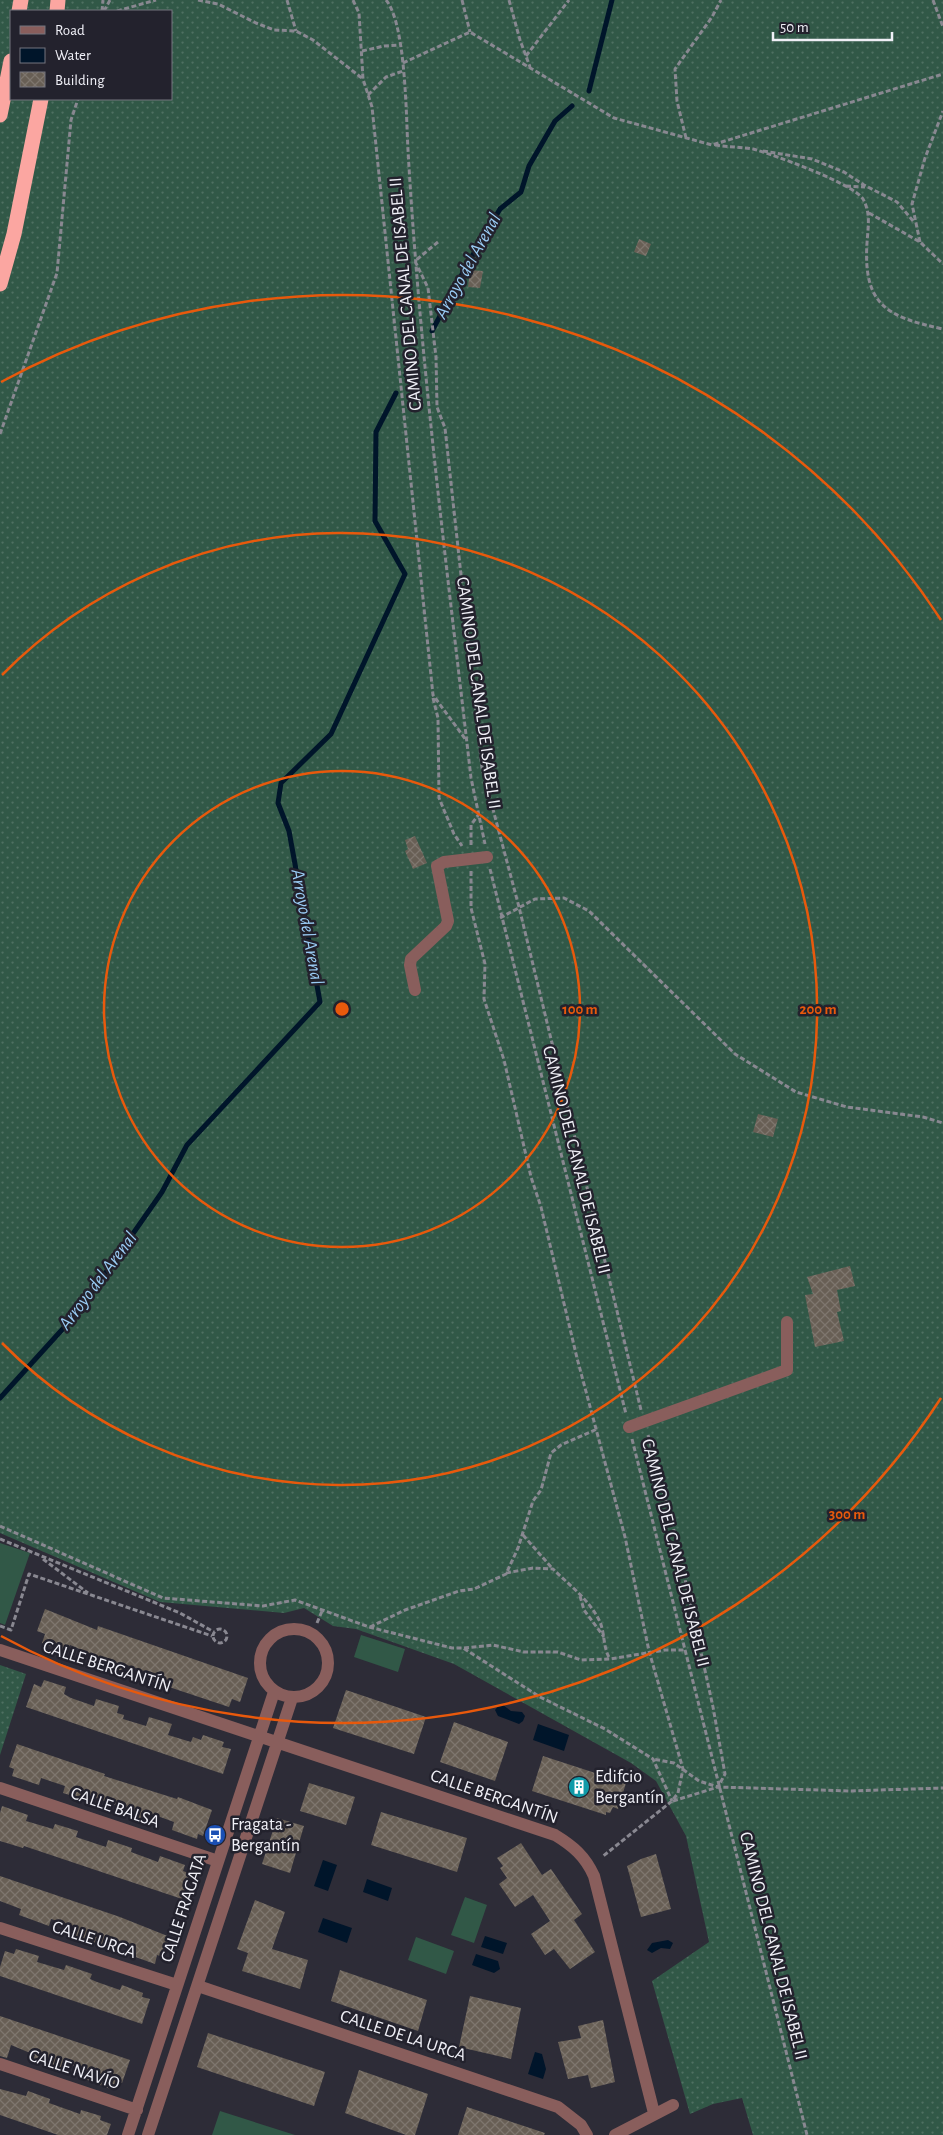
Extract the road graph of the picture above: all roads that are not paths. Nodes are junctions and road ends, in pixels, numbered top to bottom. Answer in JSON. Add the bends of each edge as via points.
{"nodes":[{"id":1,"x":10,"y":66,"type":"edge"},
{"id":2,"x":41,"y":100,"type":"edge"},
{"id":3,"x":0,"y":115,"type":"edge"},
{"id":4,"x":0,"y":284,"type":"edge"},
{"id":5,"x":487,"y":858,"type":"road end"},
{"id":6,"x":415,"y":990,"type":"dead end"},
{"id":7,"x":786,"y":1322,"type":"dead end"},
{"id":8,"x":629,"y":1427,"type":"road end"},
{"id":9,"x":0,"y":1650,"type":"edge"},
{"id":10,"x":274,"y":1692,"type":"junction"},
{"id":11,"x":292,"y":1698,"type":"junction"},
{"id":12,"x":259,"y":1737,"type":"junction"},
{"id":13,"x":277,"y":1742,"type":"junction"},
{"id":14,"x":0,"y":1788,"type":"edge"},
{"id":15,"x":218,"y":1861,"type":"junction"},
{"id":16,"x":0,"y":1928,"type":"edge"},
{"id":17,"x":178,"y":1985,"type":"junction"},
{"id":18,"x":198,"y":1986,"type":"junction"},
{"id":19,"x":0,"y":2064,"type":"edge"},
{"id":20,"x":673,"y":2105,"type":"dead end"},
{"id":21,"x":137,"y":2110,"type":"junction"},
{"id":22,"x":654,"y":2113,"type":"junction"},
{"id":23,"x":128,"y":2135,"type":"edge"},
{"id":24,"x":148,"y":2135,"type":"edge"},
{"id":25,"x":587,"y":2135,"type":"edge"},
{"id":26,"x":615,"y":2135,"type":"edge"}],
"edges":[{"from":1,"to":3,"type":"highway"},
{"from":2,"to":4,"type":"highway","via":[[14,234]]},
{"from":5,"to":6,"type":"street","via":[[444,862],[437,866],[448,921],[411,960]]},
{"from":7,"to":8,"type":"street","via":[[786,1370]]},
{"from":9,"to":12,"type":"street","name":"CALLE BERGANTÍN"},
{"from":10,"to":11,"type":"street"},
{"from":10,"to":11,"type":"street","via":[[260,1670],[264,1645],[285,1630],[298,1629],[310,1633],[325,1650],[327,1673],[314,1692]]},
{"from":10,"to":12,"type":"street","name":"CALLE FRAGATA"},
{"from":11,"to":13,"type":"street"},
{"from":12,"to":13,"type":"street","name":"CALLE BERGANTÍN"},
{"from":12,"to":15,"type":"street","name":"CALLE FRAGATA"},
{"from":13,"to":18,"type":"street"},
{"from":13,"to":22,"type":"street","name":"CALLE BERGANTÍN","via":[[555,1835],[572,1846],[587,1862],[594,1876]]},
{"from":14,"to":15,"type":"street","name":"CALLE BALSA"},
{"from":15,"to":17,"type":"street","name":"CALLE FRAGATA"},
{"from":16,"to":17,"type":"street","name":"CALLE URCA"},
{"from":17,"to":21,"type":"street","name":"CALLE FRAGATA"},
{"from":18,"to":24,"type":"street"},
{"from":18,"to":25,"type":"street","name":"CALLE DE LA URCA","via":[[558,2107],[581,2125]]},
{"from":19,"to":21,"type":"street","name":"CALLE NAVÍO"},
{"from":20,"to":22,"type":"street"},
{"from":21,"to":23,"type":"street","name":"CALLE FRAGATA"},
{"from":22,"to":26,"type":"street"}]}
